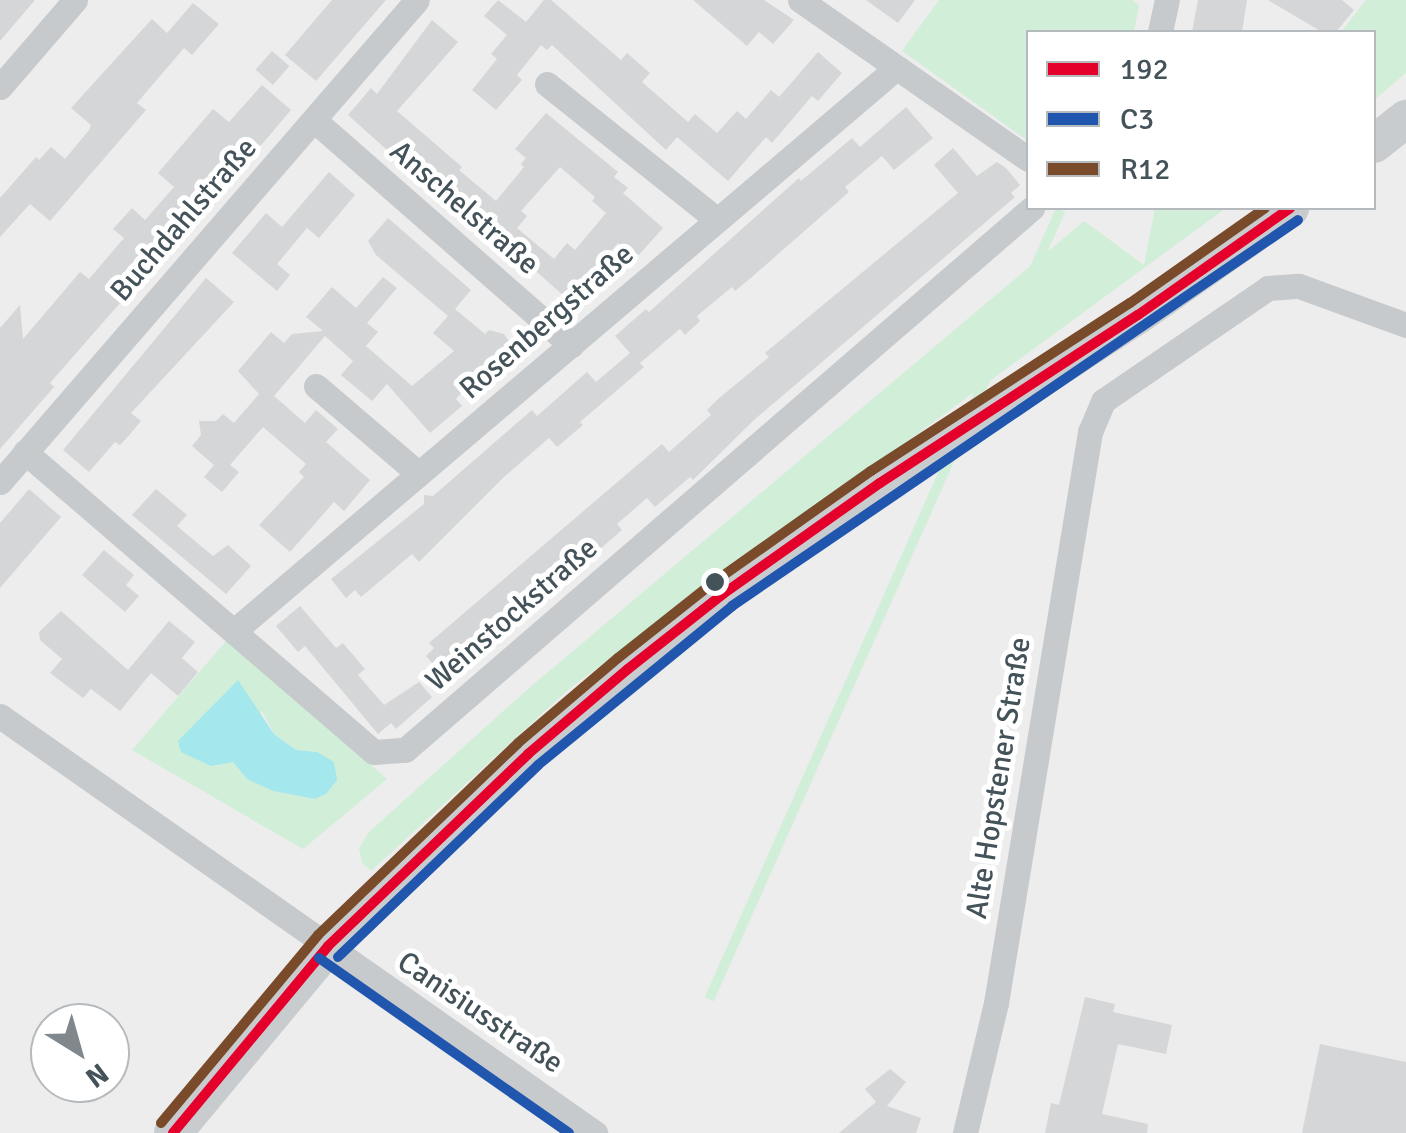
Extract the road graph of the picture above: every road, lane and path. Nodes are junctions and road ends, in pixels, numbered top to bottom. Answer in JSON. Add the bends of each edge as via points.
{"nodes":[{"id":1,"x":75,"y":0,"type":"edge"},
{"id":2,"x":417,"y":0,"type":"edge"},
{"id":3,"x":800,"y":0,"type":"edge"},
{"id":4,"x":1167,"y":0,"type":"edge"},
{"id":5,"x":1160,"y":30,"type":"edge"},
{"id":6,"x":894,"y":68,"type":"junction"},
{"id":7,"x":546,"y":84,"type":"dead end"},
{"id":8,"x":0,"y":87,"type":"edge"},
{"id":9,"x":1406,"y":119,"type":"edge"},
{"id":10,"x":314,"y":120,"type":"junction"},
{"id":11,"x":1376,"y":142,"type":"edge"},
{"id":12,"x":1026,"y":159,"type":"edge"},
{"id":13,"x":1030,"y":210,"type":"edge"},
{"id":14,"x":1287,"y":210,"type":"edge"},
{"id":15,"x":716,"y":219,"type":"junction"},
{"id":16,"x":1406,"y":325,"type":"edge"},
{"id":17,"x":572,"y":344,"type":"junction"},
{"id":18,"x":316,"y":386,"type":"dead end"},
{"id":19,"x":25,"y":452,"type":"junction"},
{"id":20,"x":419,"y":474,"type":"junction"},
{"id":21,"x":0,"y":482,"type":"edge"},
{"id":22,"x":234,"y":630,"type":"junction"},
{"id":23,"x":0,"y":716,"type":"edge"},
{"id":24,"x":328,"y":946,"type":"junction"},
{"id":25,"x":173,"y":1133,"type":"edge"},
{"id":26,"x":595,"y":1133,"type":"edge"},
{"id":27,"x":965,"y":1133,"type":"edge"}],
"edges":[{"from":1,"to":8,"type":"street"},
{"from":2,"to":10,"type":"street","name":"Buchdahlstraße"},
{"from":3,"to":6,"type":"street"},
{"from":4,"to":5,"type":"street"},
{"from":6,"to":12,"type":"street"},
{"from":6,"to":15,"type":"street","name":"Rosenbergstraße"},
{"from":7,"to":15,"type":"street"},
{"from":9,"to":11,"type":"main road"},
{"from":10,"to":17,"type":"street","name":"Anschelstraße"},
{"from":10,"to":19,"type":"street","name":"Buchdahlstraße"},
{"from":13,"to":22,"type":"street","name":"Weinstockstraße","via":[[406,750],[374,752]]},
{"from":14,"to":24,"type":"main road","via":[[723,594],[528,754]]},
{"from":15,"to":17,"type":"street","name":"Rosenbergstraße"},
{"from":16,"to":27,"type":"street","name":"Alte Hopstener Straße","via":[[1299,286],[1268,288],[1103,401],[1090,432],[996,1003]]},
{"from":17,"to":20,"type":"street","name":"Rosenbergstraße"},
{"from":18,"to":20,"type":"street"},
{"from":19,"to":21,"type":"street","name":"Buchdahlstraße"},
{"from":19,"to":22,"type":"street","name":"Weinstockstraße"},
{"from":20,"to":22,"type":"street","name":"Rosenbergstraße"},
{"from":23,"to":24,"type":"street","name":"Canisiusstraße"},
{"from":24,"to":25,"type":"main road"},
{"from":24,"to":26,"type":"street","name":"Canisiusstraße"}]}
